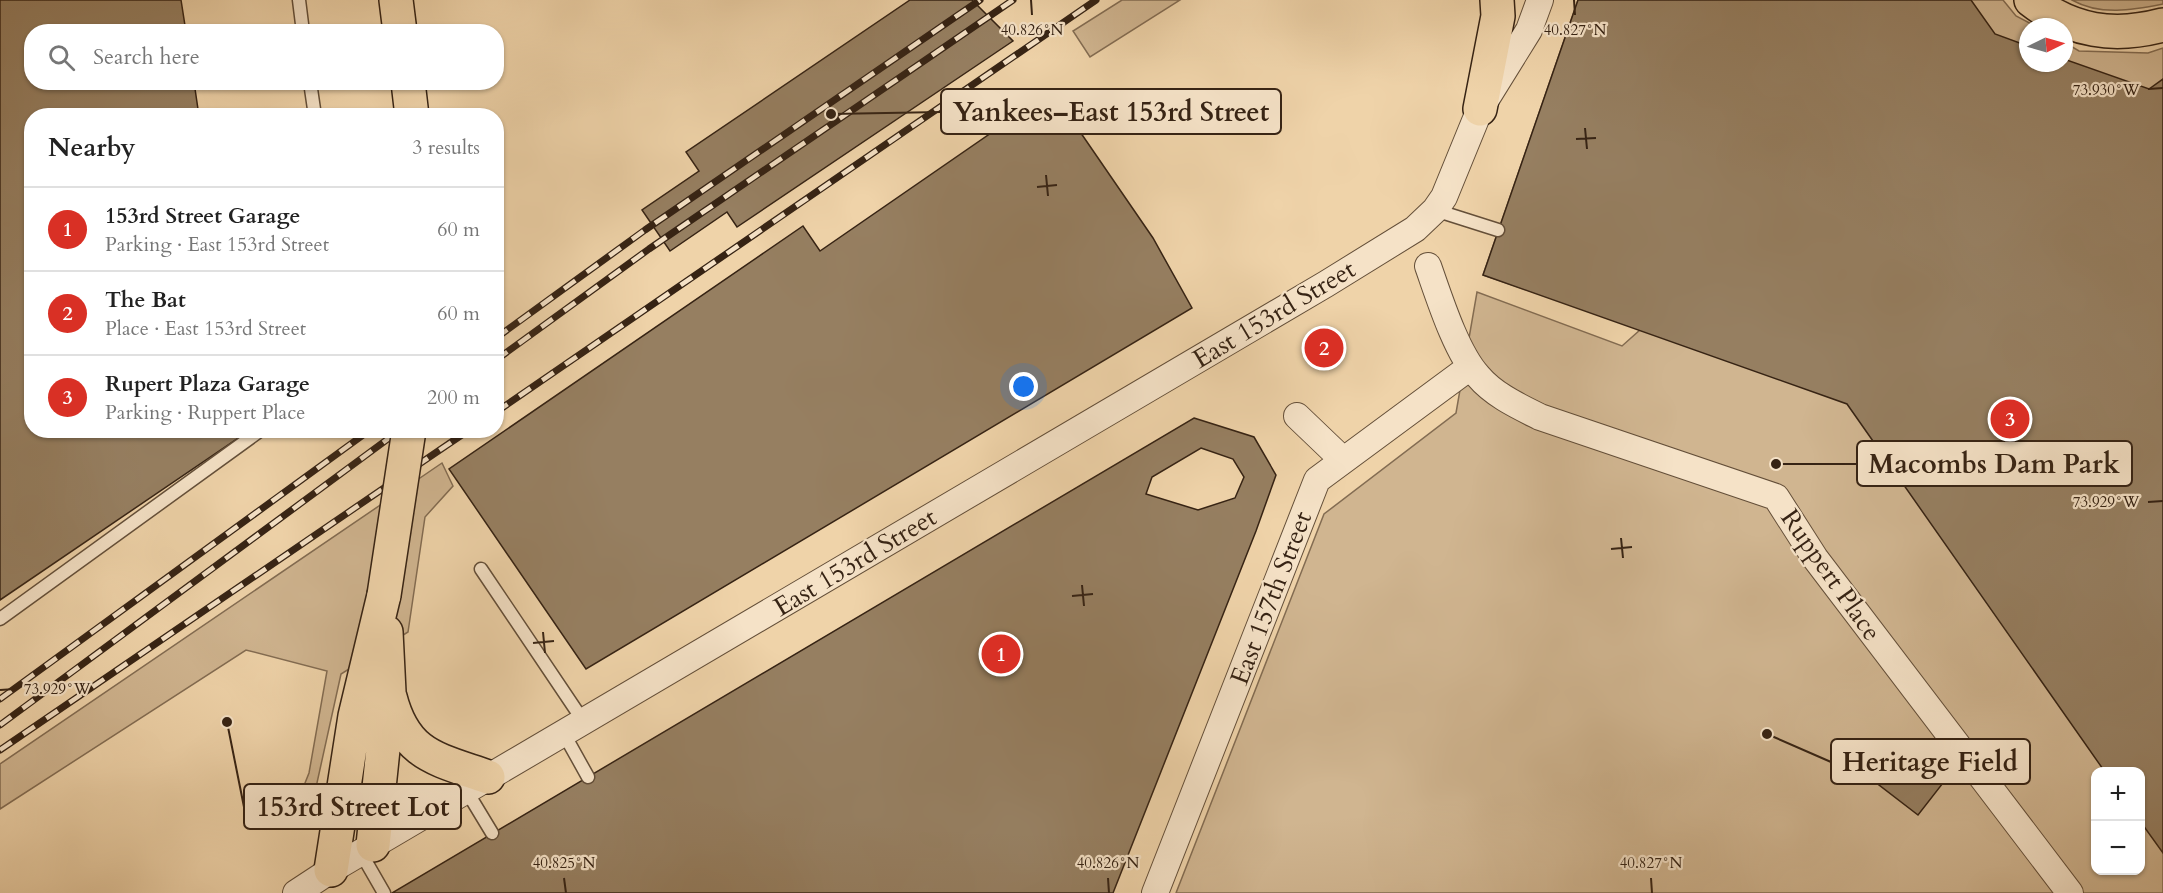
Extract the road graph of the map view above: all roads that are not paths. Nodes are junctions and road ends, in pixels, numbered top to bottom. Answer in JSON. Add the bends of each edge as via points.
{"nodes":[{"id":1,"x":299,"y":0,"type":"edge"},
{"id":2,"x":396,"y":0,"type":"edge"},
{"id":3,"x":1497,"y":0,"type":"edge"},
{"id":4,"x":1540,"y":0,"type":"edge"},
{"id":5,"x":2031,"y":0,"type":"edge"},
{"id":6,"x":302,"y":24,"type":"edge"},
{"id":7,"x":399,"y":24,"type":"edge"},
{"id":8,"x":2163,"y":25,"type":"edge"},
{"id":9,"x":311,"y":90,"type":"edge"},
{"id":10,"x":409,"y":90,"type":"edge"},
{"id":11,"x":314,"y":108,"type":"edge"},
{"id":12,"x":411,"y":108,"type":"edge"},
{"id":13,"x":1480,"y":110,"type":"junction"},
{"id":14,"x":1435,"y":210,"type":"junction"},
{"id":15,"x":1498,"y":230,"type":"dead end"},
{"id":16,"x":1428,"y":266,"type":"dead end"},
{"id":17,"x":1470,"y":367,"type":"junction"},
{"id":18,"x":1298,"y":416,"type":"dead end"},
{"id":19,"x":250,"y":438,"type":"edge"},
{"id":20,"x":408,"y":438,"type":"edge"},
{"id":21,"x":1342,"y":460,"type":"junction"},
{"id":22,"x":481,"y":569,"type":"dead end"},
{"id":23,"x":384,"y":595,"type":"junction"},
{"id":24,"x":0,"y":619,"type":"edge"},
{"id":25,"x":389,"y":692,"type":"junction"},
{"id":26,"x":574,"y":728,"type":"junction"},
{"id":27,"x":588,"y":777,"type":"dead end"},
{"id":28,"x":477,"y":784,"type":"junction"},
{"id":29,"x":492,"y":833,"type":"dead end"},
{"id":30,"x":367,"y":849,"type":"junction"},
{"id":31,"x":331,"y":870,"type":"junction"},
{"id":32,"x":296,"y":893,"type":"edge"},
{"id":33,"x":384,"y":893,"type":"edge"},
{"id":34,"x":1155,"y":893,"type":"edge"},
{"id":35,"x":2070,"y":893,"type":"edge"}],
"edges":[{"from":1,"to":6,"type":"lane"},
{"from":2,"to":7,"type":"main road"},
{"from":3,"to":13,"type":"main road","via":[[1498,16]]},
{"from":4,"to":13,"type":"street","via":[[1529,30]]},
{"from":5,"to":8,"type":"main road","via":[[2067,22],[2105,32],[2126,33]]},
{"from":9,"to":11,"type":"lane"},
{"from":10,"to":12,"type":"main road"},
{"from":13,"to":14,"type":"street"},
{"from":14,"to":15,"type":"lane"},
{"from":14,"to":26,"type":"street","name":"East 153rd Street","via":[[1415,229],[1326,284]]},
{"from":16,"to":17,"type":"street","name":"Ruppert Place"},
{"from":17,"to":21,"type":"street","name":"East 157th Street"},
{"from":17,"to":35,"type":"street","name":"Ruppert Place","via":[[1505,399],[1540,417],[1776,496],[1815,558]]},
{"from":18,"to":21,"type":"street"},
{"from":19,"to":24,"type":"lane"},
{"from":20,"to":23,"type":"main road","bridge":true},
{"from":21,"to":34,"type":"street","name":"East 157th Street","via":[[1317,480]]},
{"from":22,"to":26,"type":"lane"},
{"from":23,"to":25,"type":"main road"},
{"from":23,"to":31,"type":"main road","via":[[355,716]]},
{"from":25,"to":28,"type":"main road","via":[[400,727],[416,746]]},
{"from":25,"to":30,"type":"main road"},
{"from":26,"to":27,"type":"lane"},
{"from":26,"to":28,"type":"street","name":"East 153rd Street"},
{"from":28,"to":29,"type":"lane"},
{"from":28,"to":30,"type":"street","name":"East 153rd Street"},
{"from":30,"to":31,"type":"street","name":"East 153rd Street"},
{"from":30,"to":33,"type":"lane"},
{"from":31,"to":32,"type":"street","name":"East 153rd Street"}]}
